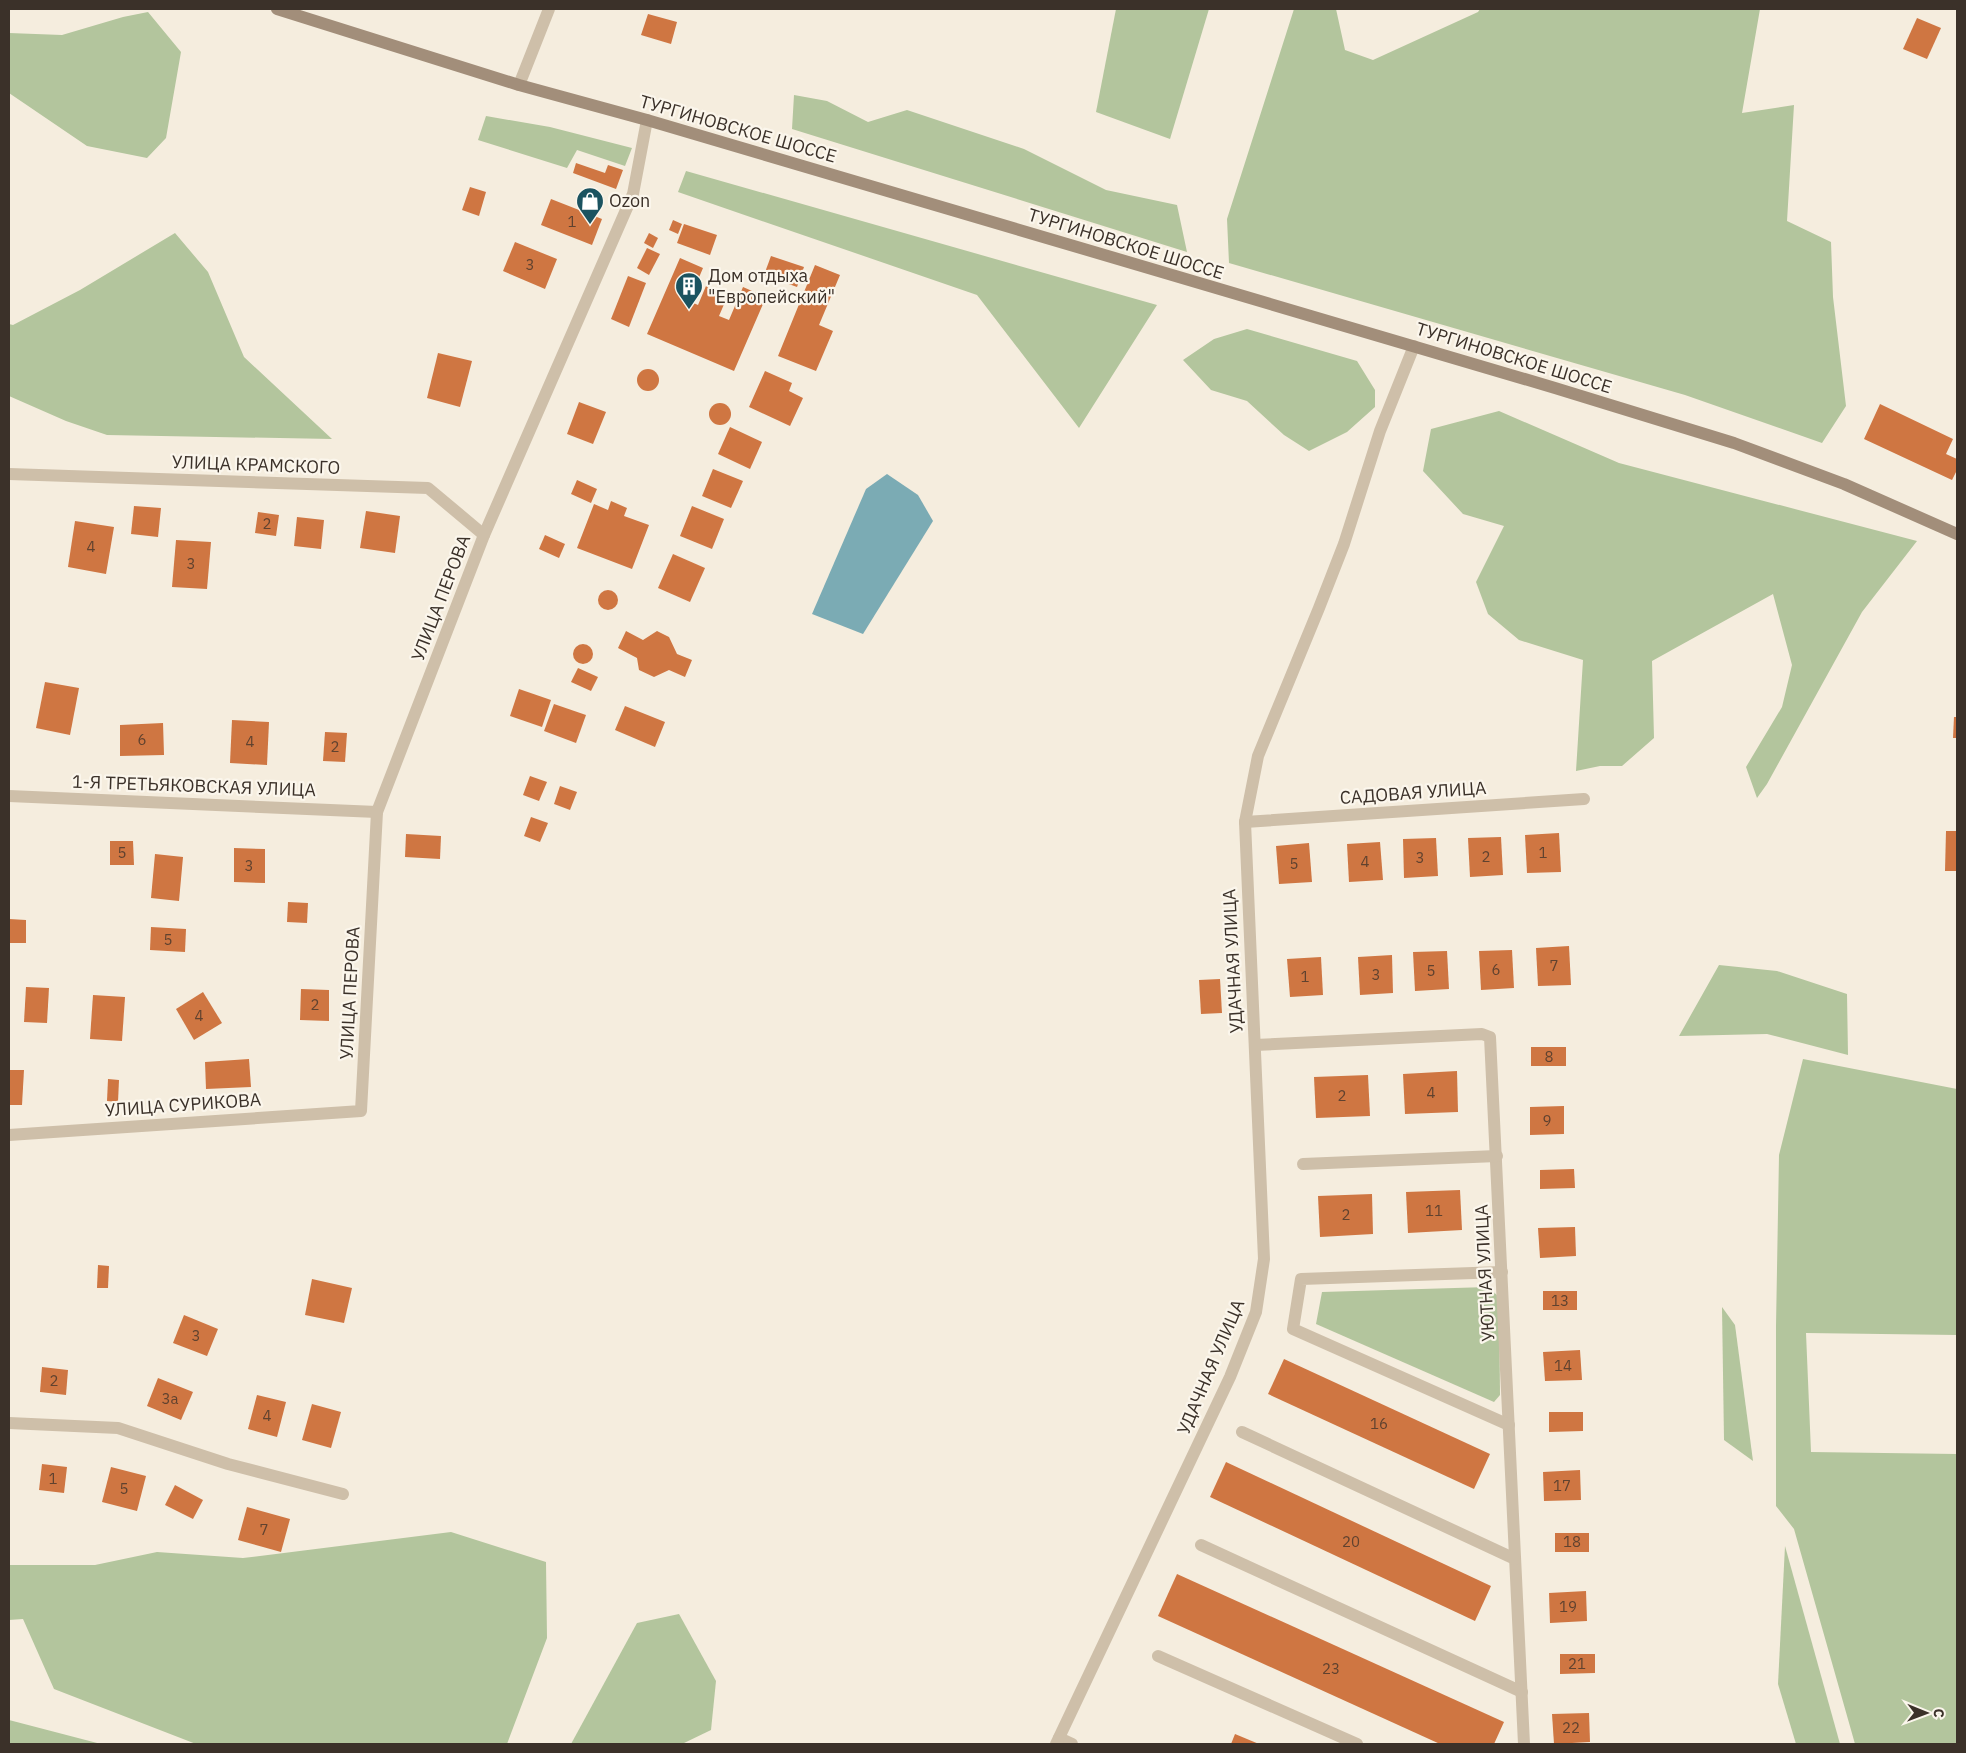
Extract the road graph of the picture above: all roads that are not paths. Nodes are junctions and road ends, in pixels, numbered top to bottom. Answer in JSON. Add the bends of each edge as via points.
{"nodes":[{"id":1,"x":277,"y":9,"type":"edge"},
{"id":2,"x":549,"y":9,"type":"edge"},
{"id":3,"x":519,"y":85,"type":"junction"},
{"id":4,"x":647,"y":120,"type":"junction"},
{"id":5,"x":1414,"y":346,"type":"junction"},
{"id":6,"x":9,"y":474,"type":"edge"},
{"id":7,"x":1957,"y":534,"type":"edge"},
{"id":8,"x":484,"y":535,"type":"junction"},
{"id":9,"x":9,"y":796,"type":"edge"},
{"id":10,"x":1584,"y":798,"type":"dead end"},
{"id":11,"x":377,"y":812,"type":"junction"},
{"id":12,"x":1245,"y":822,"type":"junction"},
{"id":13,"x":1255,"y":1044,"type":"junction"},
{"id":14,"x":360,"y":1111,"type":"joint"},
{"id":15,"x":9,"y":1135,"type":"edge"},
{"id":16,"x":1497,"y":1156,"type":"junction"},
{"id":17,"x":1303,"y":1164,"type":"dead end"},
{"id":18,"x":1502,"y":1272,"type":"junction"},
{"id":19,"x":9,"y":1423,"type":"edge"},
{"id":20,"x":1509,"y":1425,"type":"junction"},
{"id":21,"x":1242,"y":1432,"type":"dead end"},
{"id":22,"x":343,"y":1494,"type":"dead end"},
{"id":23,"x":1201,"y":1545,"type":"dead end"},
{"id":24,"x":1515,"y":1559,"type":"junction"},
{"id":25,"x":1158,"y":1656,"type":"dead end"},
{"id":26,"x":1522,"y":1692,"type":"junction"},
{"id":27,"x":1057,"y":1741,"type":"edge"},
{"id":28,"x":1072,"y":1744,"type":"edge"},
{"id":29,"x":1357,"y":1744,"type":"edge"},
{"id":30,"x":1524,"y":1744,"type":"edge"}],
"edges":[{"from":1,"to":3,"type":"main road","name":"ТУРГИНОВСКОЕ ШОССЕ"},
{"from":2,"to":3,"type":"street"},
{"from":3,"to":4,"type":"main road","name":"ТУРГИНОВСКОЕ ШОССЕ"},
{"from":4,"to":5,"type":"main road","name":"ТУРГИНОВСКОЕ ШОССЕ"},
{"from":4,"to":8,"type":"street","name":"УЛИЦА ПЕРОВА","via":[[633,194]]},
{"from":5,"to":7,"type":"main road","name":"ТУРГИНОВСКОЕ ШОССЕ","via":[[1772,456]]},
{"from":5,"to":12,"type":"street","name":"УДАЧНАЯ УЛИЦА","via":[[1380,431],[1320,608],[1258,756]]},
{"from":6,"to":8,"type":"street","name":"УЛИЦА КРАМСКОГО","via":[[428,488]]},
{"from":8,"to":11,"type":"street","name":"УЛИЦА ПЕРОВА"},
{"from":9,"to":11,"type":"street","name":"1-Я ТРЕТЬЯКОВСКАЯ УЛИЦА"},
{"from":10,"to":12,"type":"street","name":"САДОВАЯ УЛИЦА"},
{"from":11,"to":14,"type":"street","name":"УЛИЦА ПЕРОВА"},
{"from":12,"to":13,"type":"street","name":"УДАЧНАЯ УЛИЦА"},
{"from":13,"to":16,"type":"street","name":"УЮТНАЯ УЛИЦА","via":[[1486,1035],[1492,1044]]},
{"from":13,"to":27,"type":"street","name":"УДАЧНАЯ УЛИЦА","via":[[1264,1259],[1256,1312],[1230,1377]]},
{"from":14,"to":15,"type":"street","name":"УЛИЦА СУРИКОВА"},
{"from":16,"to":17,"type":"street"},
{"from":16,"to":18,"type":"street","name":"УЮТНАЯ УЛИЦА"},
{"from":18,"to":20,"type":"street","name":"УЮТНАЯ УЛИЦА"},
{"from":18,"to":20,"type":"street","via":[[1301,1279],[1293,1329]]},
{"from":19,"to":22,"type":"street","via":[[118,1428],[228,1464]]},
{"from":20,"to":24,"type":"street","name":"УЮТНАЯ УЛИЦА"},
{"from":21,"to":24,"type":"street"},
{"from":23,"to":26,"type":"street"},
{"from":24,"to":26,"type":"street","name":"УЮТНАЯ УЛИЦА"},
{"from":25,"to":29,"type":"street"},
{"from":26,"to":30,"type":"street","name":"УЮТНАЯ УЛИЦА"},
{"from":27,"to":28,"type":"street"}]}
